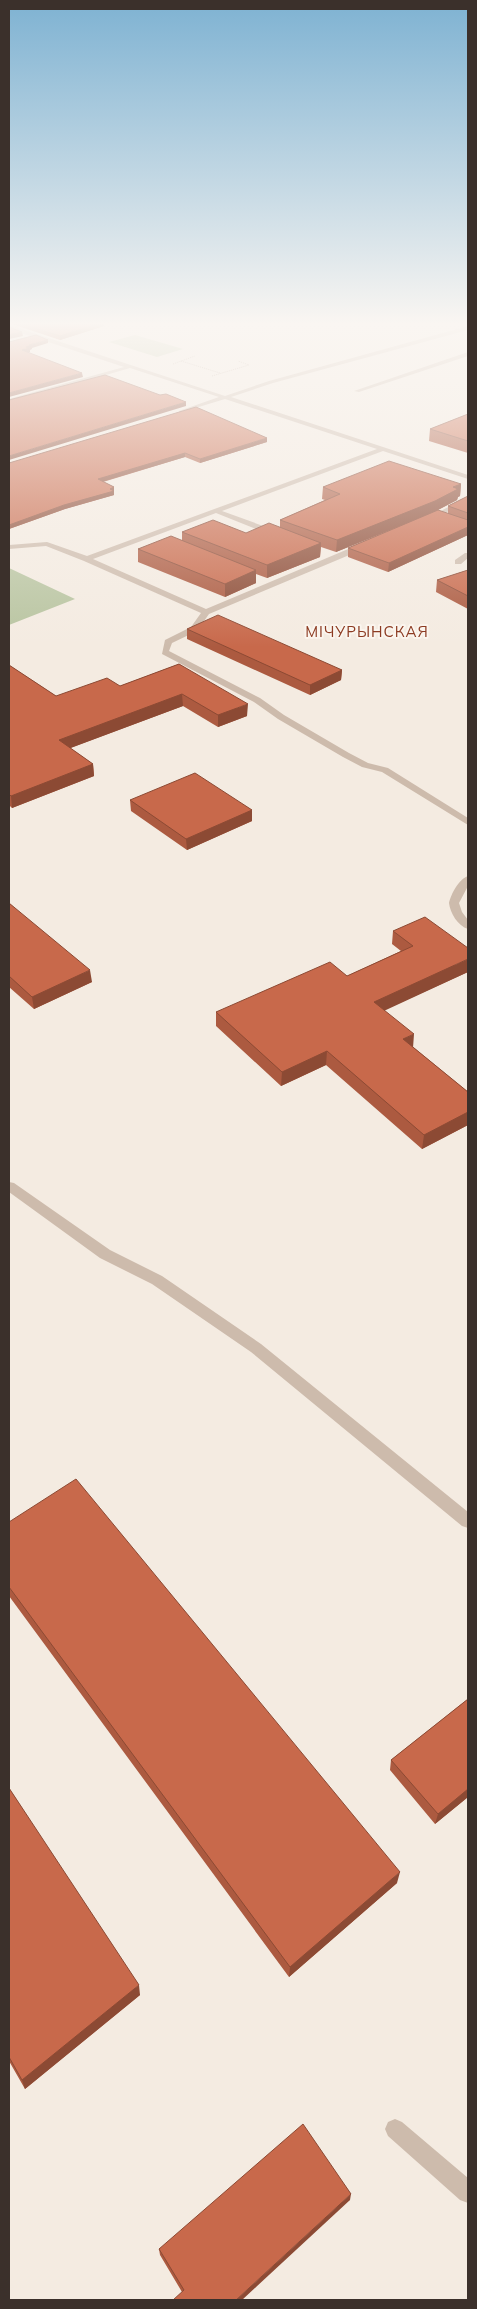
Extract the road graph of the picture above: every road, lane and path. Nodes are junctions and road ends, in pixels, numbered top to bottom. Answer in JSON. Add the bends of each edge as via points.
{"nodes":[{"id":1,"x":327,"y":431,"type":"edge"},
{"id":2,"x":383,"y":449,"type":"junction"},
{"id":3,"x":468,"y":477,"type":"edge"},
{"id":4,"x":468,"y":499,"type":"edge"},
{"id":5,"x":216,"y":511,"type":"junction"},
{"id":6,"x":418,"y":523,"type":"edge"},
{"id":7,"x":149,"y":536,"type":"junction"},
{"id":8,"x":281,"y":536,"type":"edge"},
{"id":9,"x":158,"y":539,"type":"edge"},
{"id":10,"x":373,"y":542,"type":"edge"},
{"id":11,"x":9,"y":547,"type":"edge"},
{"id":12,"x":327,"y":554,"type":"edge"},
{"id":13,"x":468,"y":556,"type":"edge"},
{"id":14,"x":336,"y":558,"type":"junction"},
{"id":15,"x":87,"y":559,"type":"junction"},
{"id":16,"x":458,"y":562,"type":"dead end"},
{"id":17,"x":263,"y":581,"type":"edge"},
{"id":18,"x":272,"y":585,"type":"junction"},
{"id":19,"x":206,"y":612,"type":"junction"},
{"id":20,"x":468,"y":822,"type":"edge"},
{"id":21,"x":468,"y":879,"type":"edge"},
{"id":22,"x":468,"y":906,"type":"edge"},
{"id":23,"x":454,"y":909,"type":"junction"},
{"id":24,"x":468,"y":926,"type":"edge"},
{"id":25,"x":9,"y":1186,"type":"edge"},
{"id":26,"x":468,"y":1521,"type":"edge"},
{"id":27,"x":395,"y":2129,"type":"dead end"},
{"id":28,"x":468,"y":2192,"type":"edge"}],
"edges":[{"from":1,"to":2,"type":"street"},
{"from":2,"to":3,"type":"street"},
{"from":2,"to":5,"type":"street"},
{"from":4,"to":6,"type":"street","via":[[440,517]]},
{"from":5,"to":7,"type":"street"},
{"from":5,"to":8,"type":"street"},
{"from":7,"to":9,"type":"street"},
{"from":7,"to":15,"type":"street"},
{"from":10,"to":14,"type":"street"},
{"from":11,"to":15,"type":"street","via":[[47,544]]},
{"from":12,"to":14,"type":"street"},
{"from":13,"to":16,"type":"street"},
{"from":14,"to":18,"type":"street"},
{"from":15,"to":19,"type":"street"},
{"from":17,"to":18,"type":"street"},
{"from":18,"to":19,"type":"street"},
{"from":19,"to":20,"type":"street","via":[[194,629],[168,642],[165,652],[258,700],[346,755],[385,770]]},
{"from":21,"to":23,"type":"street","via":[[455,896]]},
{"from":22,"to":23,"type":"street"},
{"from":23,"to":24,"type":"street"},
{"from":25,"to":26,"type":"street","via":[[105,1254],[157,1280],[256,1348]]},
{"from":27,"to":28,"type":"street"}]}
